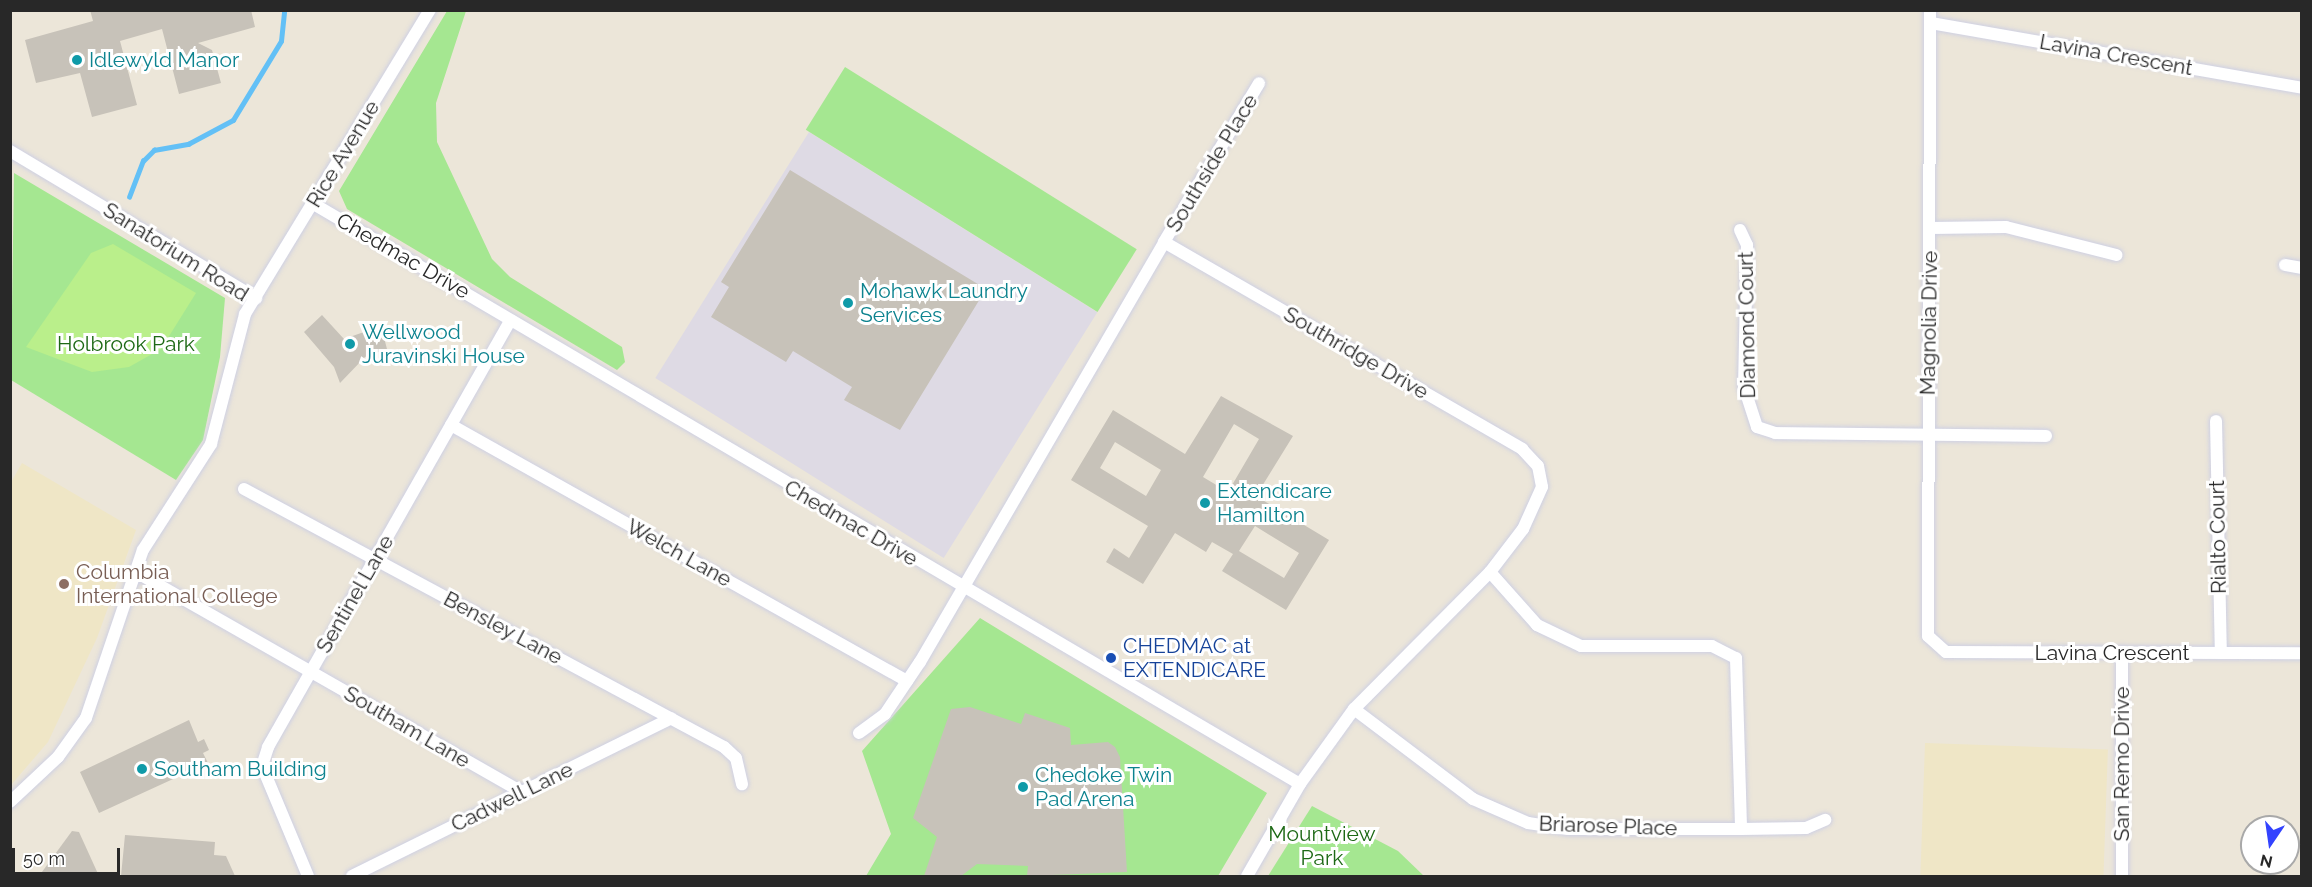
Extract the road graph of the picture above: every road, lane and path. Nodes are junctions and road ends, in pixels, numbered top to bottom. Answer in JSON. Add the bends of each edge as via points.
{"nodes":[{"id":1,"x":430,"y":10,"type":"edge"},
{"id":2,"x":1930,"y":17,"type":"edge"},
{"id":3,"x":1259,"y":84,"type":"dead end"},
{"id":4,"x":2301,"y":88,"type":"edge"},
{"id":5,"x":10,"y":151,"type":"edge"},
{"id":6,"x":312,"y":203,"type":"junction"},
{"id":7,"x":1930,"y":228,"type":"junction"},
{"id":8,"x":1740,"y":230,"type":"dead end"},
{"id":9,"x":1164,"y":242,"type":"junction"},
{"id":10,"x":2117,"y":255,"type":"dead end"},
{"id":11,"x":2285,"y":265,"type":"dead end"},
{"id":12,"x":2301,"y":268,"type":"edge"},
{"id":13,"x":256,"y":298,"type":"junction"},
{"id":14,"x":511,"y":320,"type":"junction"},
{"id":15,"x":2216,"y":421,"type":"dead end"},
{"id":16,"x":451,"y":424,"type":"junction"},
{"id":17,"x":1928,"y":436,"type":"junction"},
{"id":18,"x":2046,"y":436,"type":"dead end"},
{"id":19,"x":243,"y":489,"type":"dead end"},
{"id":20,"x":375,"y":559,"type":"junction"},
{"id":21,"x":136,"y":572,"type":"junction"},
{"id":22,"x":1490,"y":572,"type":"junction"},
{"id":23,"x":965,"y":588,"type":"junction"},
{"id":24,"x":1928,"y":636,"type":"joint"},
{"id":25,"x":2122,"y":652,"type":"junction"},
{"id":26,"x":2221,"y":653,"type":"junction"},
{"id":27,"x":2301,"y":653,"type":"edge"},
{"id":28,"x":311,"y":672,"type":"junction"},
{"id":29,"x":908,"y":681,"type":"junction"},
{"id":30,"x":1354,"y":709,"type":"junction"},
{"id":31,"x":671,"y":718,"type":"junction"},
{"id":32,"x":859,"y":733,"type":"dead end"},
{"id":33,"x":742,"y":784,"type":"dead end"},
{"id":34,"x":1300,"y":784,"type":"junction"},
{"id":35,"x":522,"y":792,"type":"junction"},
{"id":36,"x":10,"y":802,"type":"edge"},
{"id":37,"x":1825,"y":820,"type":"dead end"},
{"id":38,"x":1741,"y":829,"type":"junction"},
{"id":39,"x":379,"y":863,"type":"junction"},
{"id":40,"x":308,"y":876,"type":"edge"},
{"id":41,"x":352,"y":876,"type":"edge"},
{"id":42,"x":384,"y":876,"type":"edge"},
{"id":43,"x":1247,"y":876,"type":"edge"},
{"id":44,"x":2122,"y":876,"type":"edge"}],
"edges":[{"from":1,"to":6,"type":"street","name":"Rice Avenue"},
{"from":2,"to":4,"type":"street","name":"Lavina Crescent"},
{"from":2,"to":7,"type":"street","name":"Magnolia Drive"},
{"from":3,"to":9,"type":"street","name":"Southside Place"},
{"from":5,"to":13,"type":"street","name":"Sanatorium Road"},
{"from":6,"to":13,"type":"street","name":"Rice Avenue"},
{"from":6,"to":14,"type":"street","name":"Chedmac Drive"},
{"from":7,"to":10,"type":"street","via":[[2006,227]]},
{"from":7,"to":17,"type":"street","name":"Magnolia Drive"},
{"from":8,"to":17,"type":"street","name":"Diamond Court","via":[[1747,245],[1744,387],[1757,427],[1775,434]]},
{"from":9,"to":22,"type":"street","name":"Southridge Drive","via":[[1522,449],[1538,466],[1542,487],[1523,529]]},
{"from":9,"to":23,"type":"street"},
{"from":11,"to":12,"type":"street"},
{"from":13,"to":21,"type":"street","name":"Sanatorium Road","via":[[239,328],[212,444],[155,526]]},
{"from":14,"to":16,"type":"street","name":"Sentinel Lane"},
{"from":14,"to":23,"type":"street","name":"Chedmac Drive"},
{"from":15,"to":26,"type":"street","name":"Rialto Court"},
{"from":16,"to":20,"type":"street","name":"Sentinel Lane"},
{"from":16,"to":29,"type":"street","name":"Welch Lane"},
{"from":17,"to":18,"type":"street"},
{"from":17,"to":24,"type":"street","name":"Magnolia Drive"},
{"from":19,"to":20,"type":"street","name":"Bensley Lane"},
{"from":20,"to":28,"type":"street","name":"Sentinel Lane"},
{"from":20,"to":31,"type":"street","name":"Bensley Lane"},
{"from":21,"to":28,"type":"street","name":"Southam Lane"},
{"from":21,"to":36,"type":"street","name":"Sanatorium Road","via":[[86,718],[58,757]]},
{"from":22,"to":30,"type":"street","name":"Southridge Drive"},
{"from":22,"to":38,"type":"street","via":[[1537,625],[1581,646],[1712,646],[1736,658]]},
{"from":23,"to":29,"type":"street"},
{"from":23,"to":34,"type":"street","name":"Chedmac Drive"},
{"from":24,"to":25,"type":"street","name":"Lavina Crescent","via":[[1946,652]]},
{"from":25,"to":26,"type":"street","name":"Lavina Crescent"},
{"from":25,"to":44,"type":"street","name":"San Remo Drive"},
{"from":26,"to":27,"type":"street","name":"Lavina Crescent"},
{"from":28,"to":35,"type":"street","name":"Southam Lane"},
{"from":28,"to":40,"type":"street","name":"Sentinel Lane","via":[[262,766]]},
{"from":29,"to":32,"type":"street","via":[[885,714]]},
{"from":30,"to":34,"type":"street","name":"Southridge Drive"},
{"from":30,"to":38,"type":"street","name":"Briarose Place","via":[[1473,799],[1528,823],[1568,829]]},
{"from":31,"to":33,"type":"street","name":"Bensley Lane","via":[[736,758]]},
{"from":31,"to":35,"type":"street","name":"Cadwell Lane"},
{"from":34,"to":43,"type":"street"},
{"from":35,"to":39,"type":"street","name":"Cadwell Lane"},
{"from":37,"to":38,"type":"street","name":"Briarose Place","via":[[1806,828]]},
{"from":39,"to":41,"type":"street","name":"Cadwell Lane"},
{"from":39,"to":42,"type":"street"}]}
